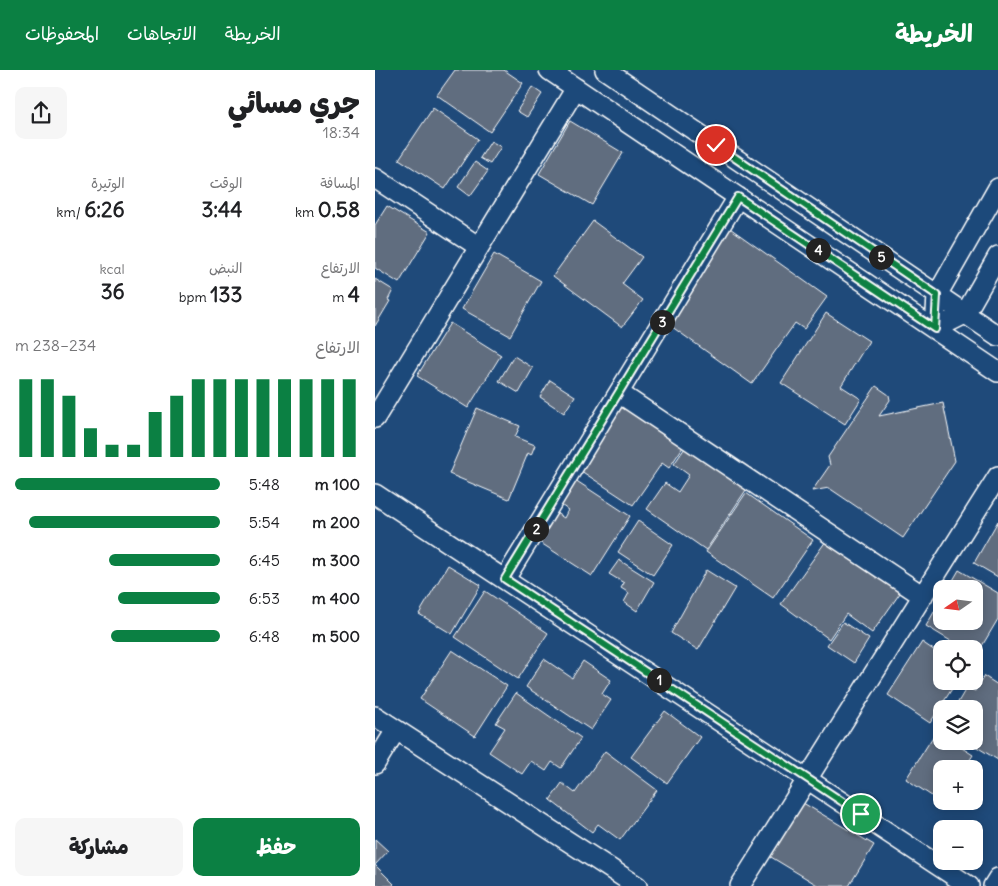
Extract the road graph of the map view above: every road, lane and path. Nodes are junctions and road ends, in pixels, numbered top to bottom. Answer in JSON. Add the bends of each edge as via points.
{"nodes":[{"id":1,"x":549,"y":70,"type":"edge"},
{"id":2,"x":605,"y":70,"type":"edge"},
{"id":3,"x":577,"y":88,"type":"junction"},
{"id":4,"x":375,"y":178,"type":"edge"},
{"id":5,"x":998,"y":188,"type":"edge"},
{"id":6,"x":738,"y":197,"type":"junction"},
{"id":7,"x":479,"y":248,"type":"junction"},
{"id":8,"x":998,"y":256,"type":"edge"},
{"id":9,"x":937,"y":295,"type":"junction"},
{"id":10,"x":965,"y":314,"type":"junction"},
{"id":11,"x":935,"y":329,"type":"junction"},
{"id":12,"x":998,"y":336,"type":"edge"},
{"id":13,"x":998,"y":372,"type":"edge"},
{"id":14,"x":619,"y":393,"type":"junction"},
{"id":15,"x":375,"y":418,"type":"edge"},
{"id":16,"x":998,"y":476,"type":"edge"},
{"id":17,"x":375,"y":494,"type":"edge"},
{"id":18,"x":505,"y":579,"type":"junction"},
{"id":19,"x":923,"y":596,"type":"junction"},
{"id":20,"x":375,"y":716,"type":"edge"},
{"id":21,"x":396,"y":730,"type":"junction"},
{"id":22,"x":375,"y":764,"type":"edge"},
{"id":23,"x":808,"y":778,"type":"junction"},
{"id":24,"x":998,"y":878,"type":"edge"},
{"id":25,"x":637,"y":886,"type":"edge"},
{"id":26,"x":740,"y":886,"type":"edge"},
{"id":27,"x":969,"y":886,"type":"edge"},
{"id":28,"x":993,"y":886,"type":"edge"}],
"edges":[{"from":1,"to":3,"type":"street"},
{"from":2,"to":9,"type":"street"},
{"from":3,"to":6,"type":"street"},
{"from":3,"to":7,"type":"street"},
{"from":4,"to":7,"type":"street"},
{"from":5,"to":9,"type":"street"},
{"from":6,"to":11,"type":"street"},
{"from":6,"to":14,"type":"street"},
{"from":7,"to":15,"type":"street"},
{"from":8,"to":10,"type":"street"},
{"from":9,"to":10,"type":"street"},
{"from":9,"to":11,"type":"street"},
{"from":10,"to":11,"type":"street"},
{"from":10,"to":12,"type":"street"},
{"from":11,"to":13,"type":"street"},
{"from":14,"to":18,"type":"street"},
{"from":14,"to":19,"type":"street"},
{"from":16,"to":19,"type":"street"},
{"from":17,"to":18,"type":"street"},
{"from":18,"to":23,"type":"street"},
{"from":19,"to":23,"type":"street"},
{"from":20,"to":21,"type":"street"},
{"from":21,"to":22,"type":"street"},
{"from":21,"to":25,"type":"street"},
{"from":23,"to":26,"type":"street"},
{"from":23,"to":27,"type":"street"},
{"from":24,"to":28,"type":"street"}]}
